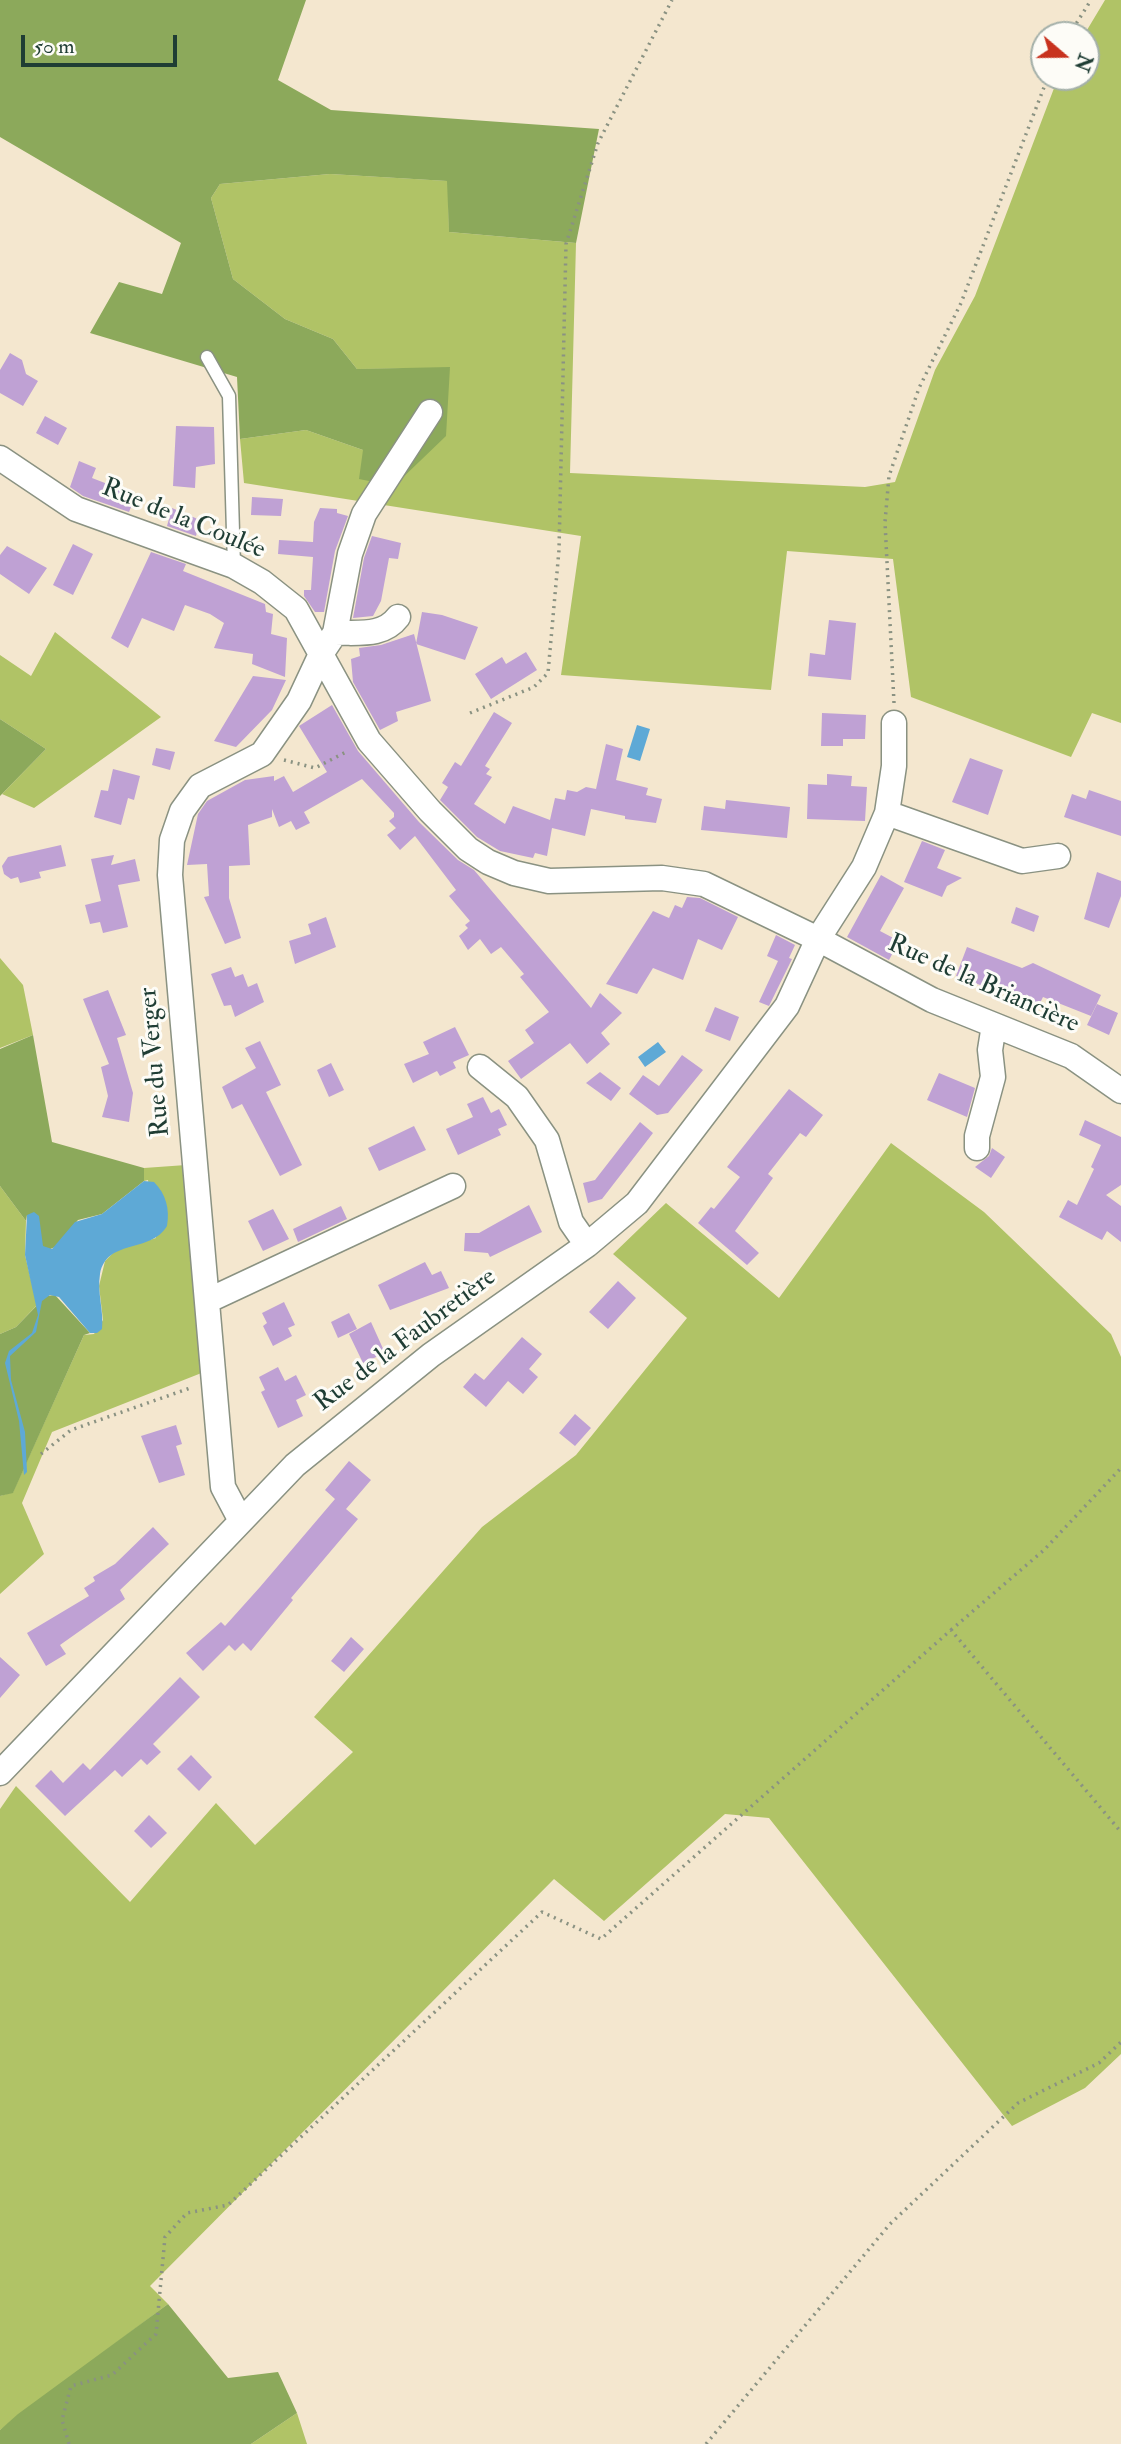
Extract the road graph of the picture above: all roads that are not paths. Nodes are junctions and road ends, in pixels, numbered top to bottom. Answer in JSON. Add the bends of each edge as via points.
{"nodes":[{"id":1,"x":207,"y":357,"type":"dead end"},
{"id":2,"x":430,"y":412,"type":"dead end"},
{"id":3,"x":0,"y":458,"type":"edge"},
{"id":4,"x":234,"y":566,"type":"junction"},
{"id":5,"x":398,"y":617,"type":"dead end"},
{"id":6,"x":335,"y":633,"type":"junction"},
{"id":7,"x":321,"y":653,"type":"junction"},
{"id":8,"x":894,"y":723,"type":"road end"},
{"id":9,"x":887,"y":813,"type":"junction"},
{"id":10,"x":1058,"y":856,"type":"dead end"},
{"id":11,"x":662,"y":878,"type":"joint"},
{"id":12,"x":818,"y":939,"type":"junction"},
{"id":13,"x":994,"y":1025,"type":"junction"},
{"id":14,"x":480,"y":1067,"type":"dead end"},
{"id":15,"x":1121,"y":1091,"type":"edge"},
{"id":16,"x":977,"y":1148,"type":"dead end"},
{"id":17,"x":453,"y":1186,"type":"dead end"},
{"id":18,"x":587,"y":1245,"type":"junction"},
{"id":19,"x":207,"y":1301,"type":"junction"},
{"id":20,"x":241,"y":1521,"type":"junction"},
{"id":21,"x":0,"y":1773,"type":"edge"}],
"edges":[{"from":1,"to":4,"type":"lane","via":[[229,396]]},
{"from":2,"to":6,"type":"street","via":[[364,513],[350,554]]},
{"from":3,"to":4,"type":"street","name":"Rue de la Coulée","via":[[76,509]]},
{"from":4,"to":7,"type":"street","name":"Rue de la Coulée","via":[[296,609]]},
{"from":5,"to":6,"type":"street","via":[[391,626],[363,635]]},
{"from":6,"to":7,"type":"street","name":"Rue du Verger"},
{"from":7,"to":11,"type":"street","name":"Rue de la Coulée","via":[[369,741],[468,849],[488,863],[513,873],[562,881]]},
{"from":7,"to":19,"type":"street","name":"Rue du Verger","via":[[299,701],[262,754],[200,786],[182,811],[173,840],[170,875]]},
{"from":8,"to":9,"type":"street","name":"Rue de la Faubretière"},
{"from":9,"to":10,"type":"street","via":[[1022,861]]},
{"from":9,"to":12,"type":"street","name":"Rue de la Faubretière","via":[[864,867]]},
{"from":11,"to":12,"type":"street","name":"Rue de la Briancière","via":[[704,884]]},
{"from":12,"to":13,"type":"street","name":"Rue de la Briancière","via":[[932,1000]]},
{"from":12,"to":18,"type":"street","name":"Rue de la Faubretière","via":[[787,1006],[637,1203]]},
{"from":13,"to":15,"type":"street","name":"Rue de la Briancière","via":[[1071,1056]]},
{"from":13,"to":16,"type":"street","via":[[990,1050],[993,1077],[976,1136]]},
{"from":14,"to":18,"type":"street","via":[[517,1097],[547,1140],[571,1222]]},
{"from":17,"to":19,"type":"street"},
{"from":18,"to":20,"type":"street","name":"Rue de la Faubretière","via":[[431,1355],[295,1465]]},
{"from":19,"to":20,"type":"street","name":"Rue du Verger","via":[[223,1487]]},
{"from":20,"to":21,"type":"street","name":"Rue de la Faubretière"}]}
